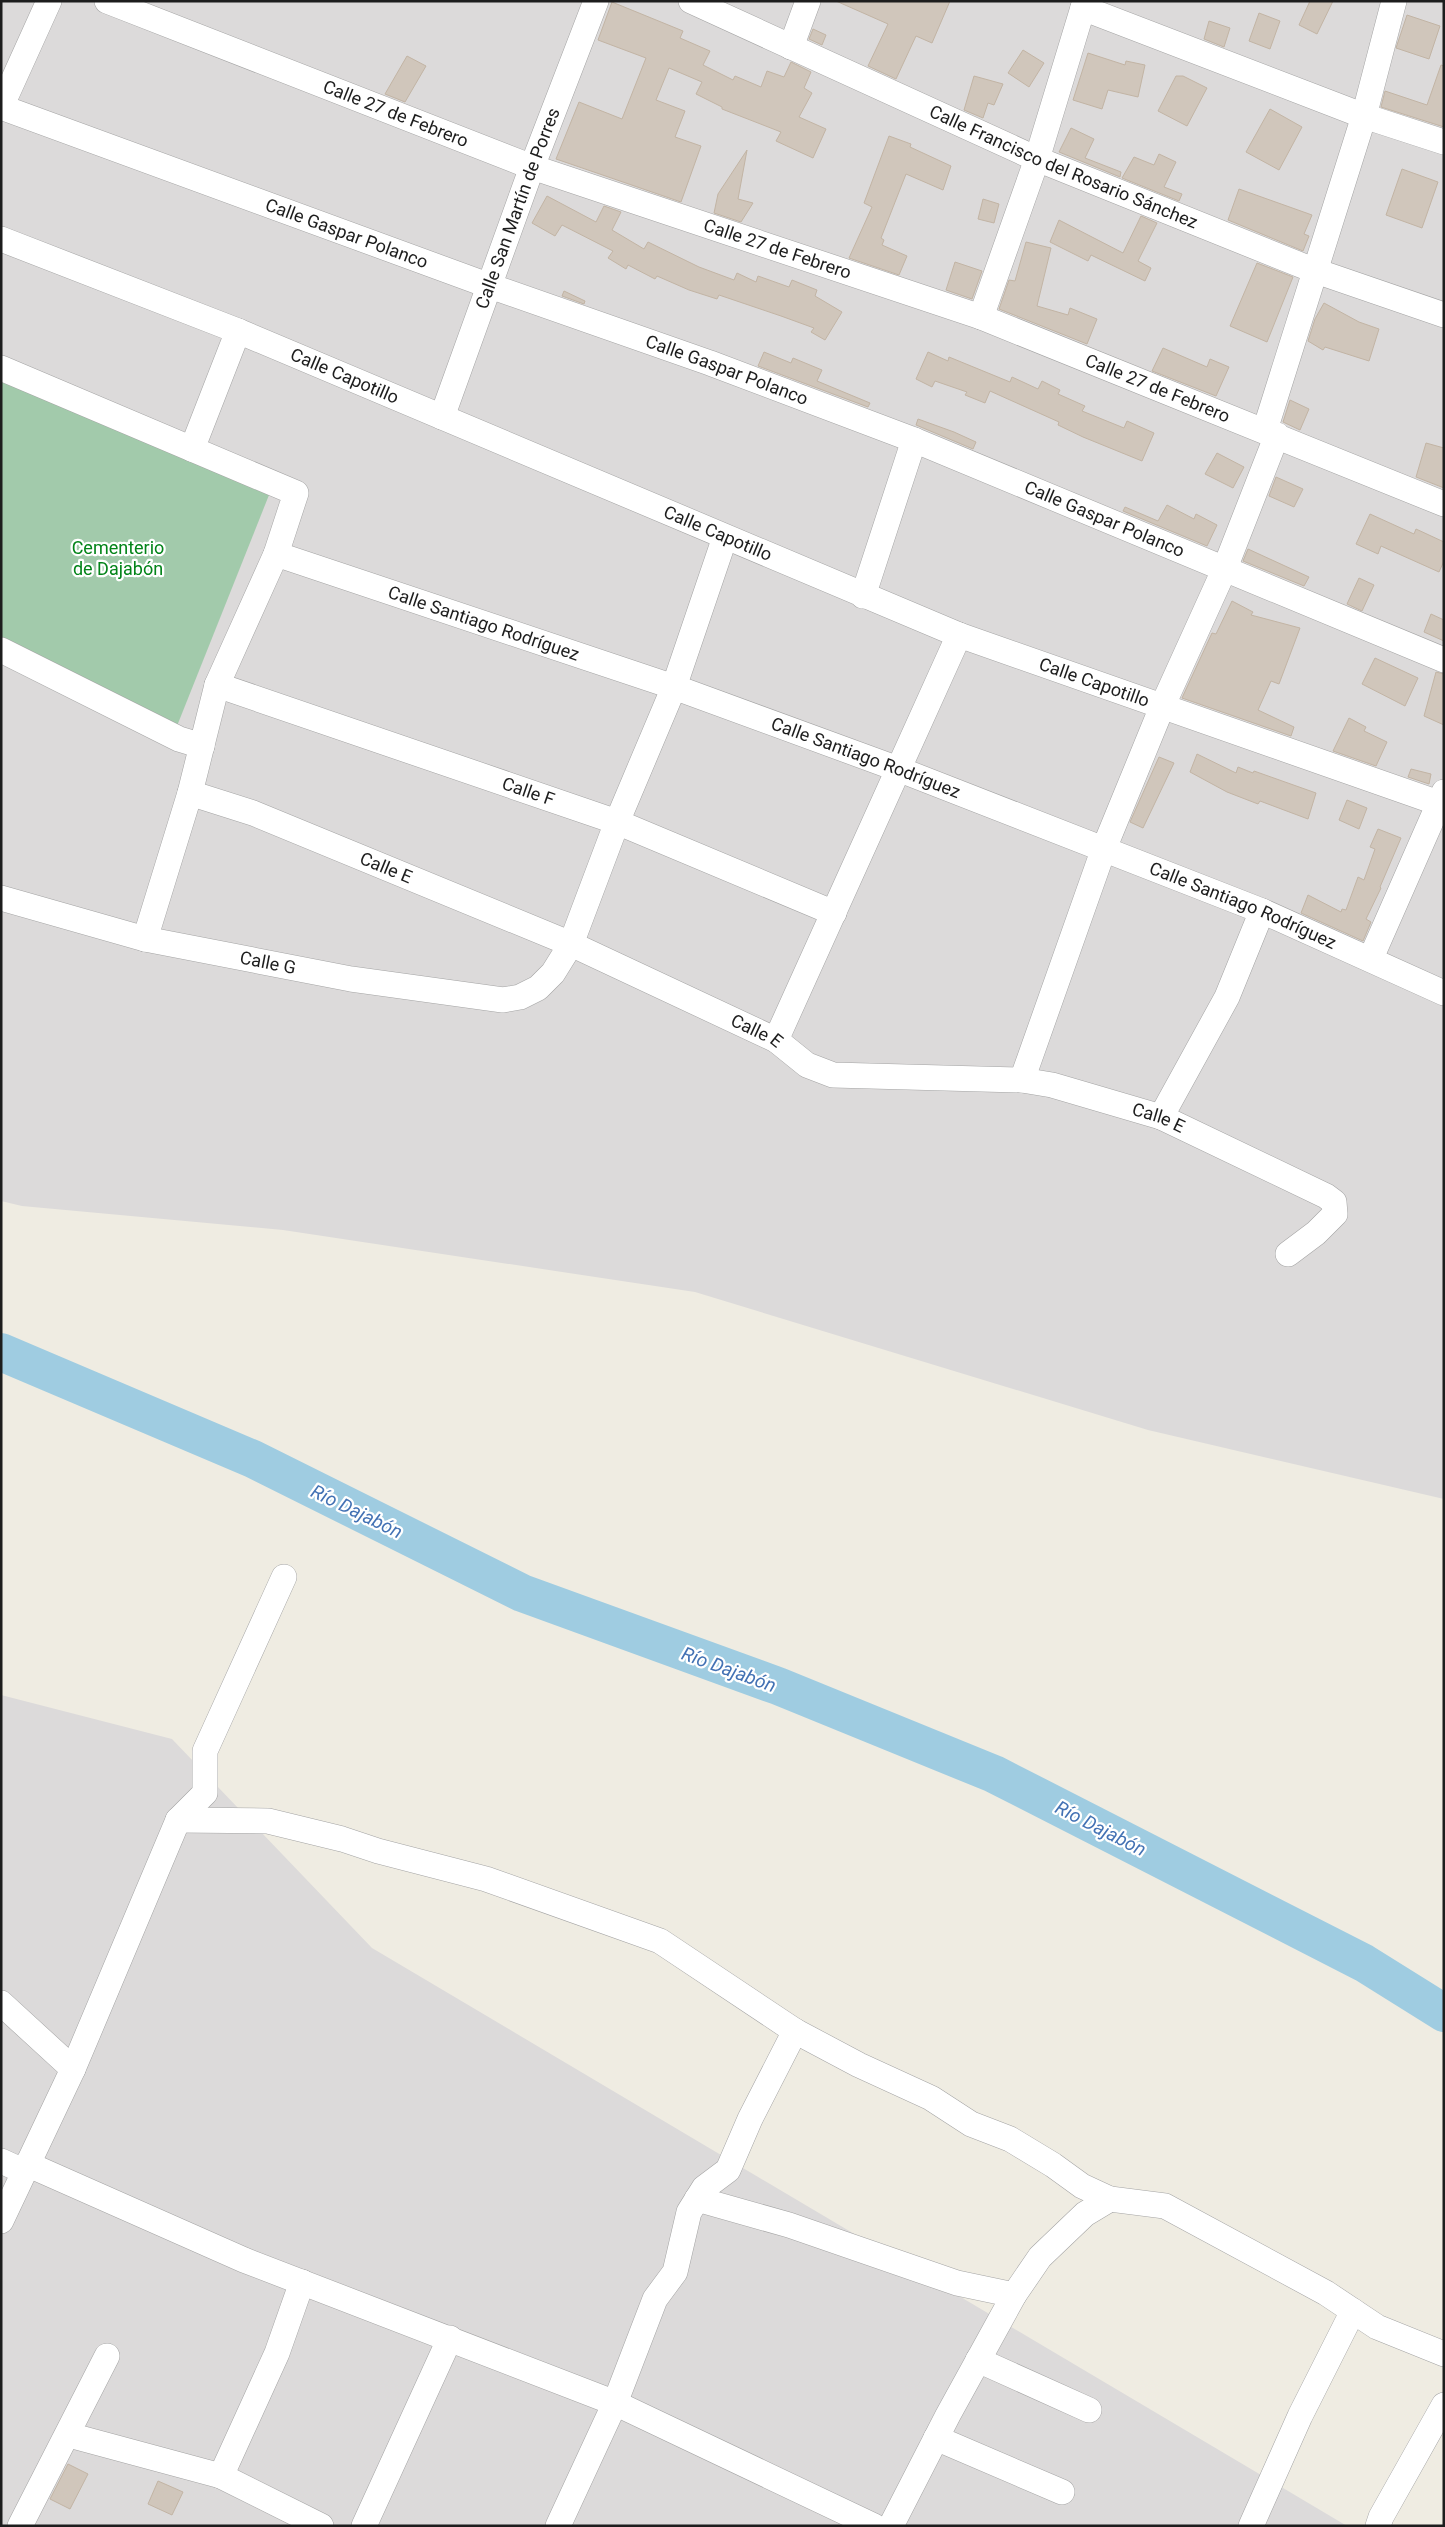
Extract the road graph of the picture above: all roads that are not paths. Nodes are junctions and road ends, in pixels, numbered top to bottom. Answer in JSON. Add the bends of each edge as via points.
{"nodes":[{"id":1,"x":49,"y":1,"type":"edge"},
{"id":2,"x":107,"y":1,"type":"edge"},
{"id":3,"x":596,"y":1,"type":"edge"},
{"id":4,"x":691,"y":1,"type":"edge"},
{"id":5,"x":808,"y":1,"type":"edge"},
{"id":6,"x":1394,"y":1,"type":"edge"},
{"id":7,"x":1084,"y":4,"type":"edge"},
{"id":8,"x":790,"y":47,"type":"junction"},
{"id":9,"x":1,"y":107,"type":"edge"},
{"id":10,"x":1364,"y":116,"type":"junction"},
{"id":11,"x":1444,"y":142,"type":"edge"},
{"id":12,"x":1037,"y":159,"type":"junction"},
{"id":13,"x":532,"y":167,"type":"junction"},
{"id":14,"x":1,"y":239,"type":"edge"},
{"id":15,"x":1313,"y":270,"type":"junction"},
{"id":16,"x":490,"y":286,"type":"junction"},
{"id":17,"x":1444,"y":315,"type":"edge"},
{"id":18,"x":981,"y":317,"type":"junction"},
{"id":19,"x":238,"y":331,"type":"junction"},
{"id":20,"x":1,"y":368,"type":"edge"},
{"id":21,"x":442,"y":417,"type":"junction"},
{"id":22,"x":1271,"y":432,"type":"junction"},
{"id":23,"x":914,"y":440,"type":"junction"},
{"id":24,"x":192,"y":449,"type":"junction"},
{"id":25,"x":1444,"y":504,"type":"edge"},
{"id":26,"x":725,"y":537,"type":"junction"},
{"id":27,"x":276,"y":554,"type":"junction"},
{"id":28,"x":1225,"y":568,"type":"junction"},
{"id":29,"x":863,"y":596,"type":"junction"},
{"id":30,"x":959,"y":635,"type":"junction"},
{"id":31,"x":1,"y":650,"type":"edge"},
{"id":32,"x":1444,"y":660,"type":"edge"},
{"id":33,"x":217,"y":685,"type":"junction"},
{"id":34,"x":674,"y":687,"type":"junction"},
{"id":35,"x":1162,"y":707,"type":"junction"},
{"id":36,"x":202,"y":746,"type":"junction"},
{"id":37,"x":898,"y":769,"type":"junction"},
{"id":38,"x":190,"y":793,"type":"junction"},
{"id":39,"x":1442,"y":800,"type":"edge"},
{"id":40,"x":617,"y":822,"type":"junction"},
{"id":41,"x":1104,"y":851,"type":"junction"},
{"id":42,"x":1,"y":898,"type":"edge"},
{"id":43,"x":1262,"y":912,"type":"junction"},
{"id":44,"x":834,"y":913,"type":"junction"},
{"id":45,"x":146,"y":939,"type":"junction"},
{"id":46,"x":572,"y":944,"type":"junction"},
{"id":47,"x":1371,"y":958,"type":"junction"},
{"id":48,"x":1444,"y":993,"type":"edge"},
{"id":49,"x":776,"y":1040,"type":"junction"},
{"id":50,"x":1022,"y":1080,"type":"junction"},
{"id":51,"x":1161,"y":1117,"type":"junction"},
{"id":52,"x":1288,"y":1254,"type":"dead end"},
{"id":53,"x":284,"y":1577,"type":"dead end"},
{"id":54,"x":178,"y":1820,"type":"junction"},
{"id":55,"x":1,"y":2003,"type":"edge"},
{"id":56,"x":795,"y":2031,"type":"junction"},
{"id":57,"x":72,"y":2069,"type":"junction"},
{"id":58,"x":17,"y":2165,"type":"edge"},
{"id":59,"x":697,"y":2199,"type":"junction"},
{"id":60,"x":1110,"y":2199,"type":"junction"},
{"id":61,"x":1,"y":2222,"type":"edge"},
{"id":62,"x":302,"y":2282,"type":"junction"},
{"id":63,"x":1014,"y":2295,"type":"junction"},
{"id":64,"x":1353,"y":2311,"type":"junction"},
{"id":65,"x":450,"y":2338,"type":"junction"},
{"id":66,"x":1444,"y":2354,"type":"edge"},
{"id":67,"x":107,"y":2356,"type":"dead end"},
{"id":68,"x":978,"y":2360,"type":"junction"},
{"id":69,"x":615,"y":2403,"type":"junction"},
{"id":70,"x":1444,"y":2405,"type":"edge"},
{"id":71,"x":1089,"y":2410,"type":"dead end"},
{"id":72,"x":69,"y":2435,"type":"junction"},
{"id":73,"x":936,"y":2438,"type":"junction"},
{"id":74,"x":221,"y":2476,"type":"junction"},
{"id":75,"x":1062,"y":2492,"type":"dead end"},
{"id":76,"x":20,"y":2526,"type":"edge"},
{"id":77,"x":321,"y":2526,"type":"edge"},
{"id":78,"x":364,"y":2526,"type":"edge"},
{"id":79,"x":558,"y":2526,"type":"edge"},
{"id":80,"x":874,"y":2526,"type":"edge"},
{"id":81,"x":891,"y":2526,"type":"edge"},
{"id":82,"x":1250,"y":2526,"type":"edge"},
{"id":83,"x":1378,"y":2526,"type":"edge"}],
"edges":[{"from":1,"to":9,"type":"street"},
{"from":2,"to":13,"type":"street","name":"Calle 27 de Febrero"},
{"from":3,"to":13,"type":"street","name":"Calle San Martín de Porres"},
{"from":4,"to":8,"type":"street","name":"Calle Francisco del Rosario Sánchez"},
{"from":5,"to":8,"type":"street"},
{"from":6,"to":10,"type":"street"},
{"from":7,"to":10,"type":"street"},
{"from":7,"to":12,"type":"street"},
{"from":8,"to":12,"type":"street","name":"Calle Francisco del Rosario Sánchez"},
{"from":9,"to":16,"type":"street","name":"Calle Gaspar Polanco"},
{"from":10,"to":11,"type":"street"},
{"from":10,"to":15,"type":"street"},
{"from":12,"to":15,"type":"street","name":"Calle Francisco del Rosario Sánchez"},
{"from":12,"to":18,"type":"street"},
{"from":13,"to":16,"type":"street","name":"Calle San Martín de Porres"},
{"from":13,"to":18,"type":"street","name":"Calle 27 de Febrero"},
{"from":14,"to":19,"type":"street","name":"Calle Capotillo"},
{"from":15,"to":17,"type":"street","name":"Calle Francisco del Rosario Sánchez"},
{"from":15,"to":22,"type":"street"},
{"from":16,"to":21,"type":"street","name":"Calle San Martín de Porres"},
{"from":16,"to":23,"type":"street","name":"Calle Gaspar Polanco","via":[[710,363]]},
{"from":18,"to":22,"type":"street","name":"Calle 27 de Febrero"},
{"from":19,"to":21,"type":"street","name":"Calle Capotillo"},
{"from":19,"to":24,"type":"street"},
{"from":20,"to":24,"type":"street"},
{"from":21,"to":26,"type":"street","name":"Calle Capotillo"},
{"from":22,"to":25,"type":"street","name":"Calle 27 de Febrero"},
{"from":22,"to":28,"type":"street"},
{"from":23,"to":28,"type":"street","name":"Calle Gaspar Polanco"},
{"from":23,"to":29,"type":"street"},
{"from":24,"to":27,"type":"street","via":[[296,493]]},
{"from":26,"to":29,"type":"street","name":"Calle Capotillo"},
{"from":26,"to":34,"type":"street"},
{"from":27,"to":33,"type":"street"},
{"from":27,"to":34,"type":"street","name":"Calle Santiago Rodríguez"},
{"from":28,"to":32,"type":"street","name":"Calle Gaspar Polanco"},
{"from":28,"to":35,"type":"street"},
{"from":29,"to":30,"type":"street","name":"Calle Capotillo"},
{"from":30,"to":35,"type":"street","name":"Calle Capotillo"},
{"from":30,"to":37,"type":"street"},
{"from":31,"to":36,"type":"street","via":[[179,739]]},
{"from":33,"to":36,"type":"street"},
{"from":33,"to":40,"type":"street","name":"Calle F"},
{"from":34,"to":37,"type":"street","name":"Calle Santiago Rodríguez"},
{"from":34,"to":40,"type":"street"},
{"from":35,"to":39,"type":"street","name":"Calle Capotillo"},
{"from":35,"to":41,"type":"street"},
{"from":36,"to":38,"type":"street"},
{"from":37,"to":41,"type":"street","name":"Calle Santiago Rodríguez"},
{"from":37,"to":44,"type":"street"},
{"from":38,"to":45,"type":"street"},
{"from":38,"to":46,"type":"street","name":"Calle E","via":[[253,813]]},
{"from":39,"to":47,"type":"street"},
{"from":40,"to":44,"type":"street","name":"Calle F"},
{"from":40,"to":46,"type":"street"},
{"from":41,"to":43,"type":"street","name":"Calle Santiago Rodríguez"},
{"from":41,"to":50,"type":"street"},
{"from":42,"to":45,"type":"street","name":"Calle G"},
{"from":43,"to":47,"type":"street","name":"Calle Santiago Rodríguez"},
{"from":43,"to":51,"type":"street","via":[[1227,997]]},
{"from":44,"to":49,"type":"street"},
{"from":45,"to":46,"type":"street","name":"Calle G","via":[[351,979],[503,1000],[520,997],[538,988],[553,973]]},
{"from":46,"to":49,"type":"street","name":"Calle E"},
{"from":47,"to":48,"type":"street","name":"Calle Santiago Rodríguez"},
{"from":49,"to":50,"type":"street","name":"Calle E","via":[[807,1065],[833,1075]]},
{"from":50,"to":51,"type":"street","name":"Calle E","via":[[1052,1085]]},
{"from":51,"to":52,"type":"street","name":"Calle E","via":[[1334,1202],[1335,1214]]},
{"from":53,"to":54,"type":"street","via":[[205,1751],[205,1793]]},
{"from":54,"to":56,"type":"street","via":[[268,1821],[486,1879],[660,1941]]},
{"from":54,"to":57,"type":"street"},
{"from":55,"to":57,"type":"street"},
{"from":56,"to":59,"type":"street","via":[[728,2170],[704,2188]]},
{"from":56,"to":60,"type":"street","via":[[931,2098],[971,2124],[1010,2139],[1082,2186]]},
{"from":57,"to":58,"type":"street"},
{"from":58,"to":61,"type":"street"},
{"from":58,"to":62,"type":"street"},
{"from":59,"to":63,"type":"street","via":[[789,2225],[957,2283]]},
{"from":59,"to":69,"type":"street","via":[[689,2212],[675,2272],[655,2299]]},
{"from":60,"to":63,"type":"street","via":[[1063,2233],[1040,2257]]},
{"from":60,"to":64,"type":"street","via":[[1165,2206],[1326,2293]]},
{"from":62,"to":65,"type":"street"},
{"from":62,"to":74,"type":"street","via":[[276,2353]]},
{"from":63,"to":68,"type":"street"},
{"from":64,"to":66,"type":"street","via":[[1377,2327]]},
{"from":64,"to":82,"type":"street"},
{"from":65,"to":69,"type":"street"},
{"from":65,"to":78,"type":"street"},
{"from":67,"to":72,"type":"street"},
{"from":68,"to":71,"type":"street"},
{"from":68,"to":73,"type":"street"},
{"from":69,"to":79,"type":"street"},
{"from":69,"to":80,"type":"street"},
{"from":70,"to":83,"type":"street"},
{"from":72,"to":74,"type":"street"},
{"from":72,"to":76,"type":"street"},
{"from":73,"to":75,"type":"street"},
{"from":73,"to":81,"type":"street"},
{"from":74,"to":77,"type":"street"}]}
